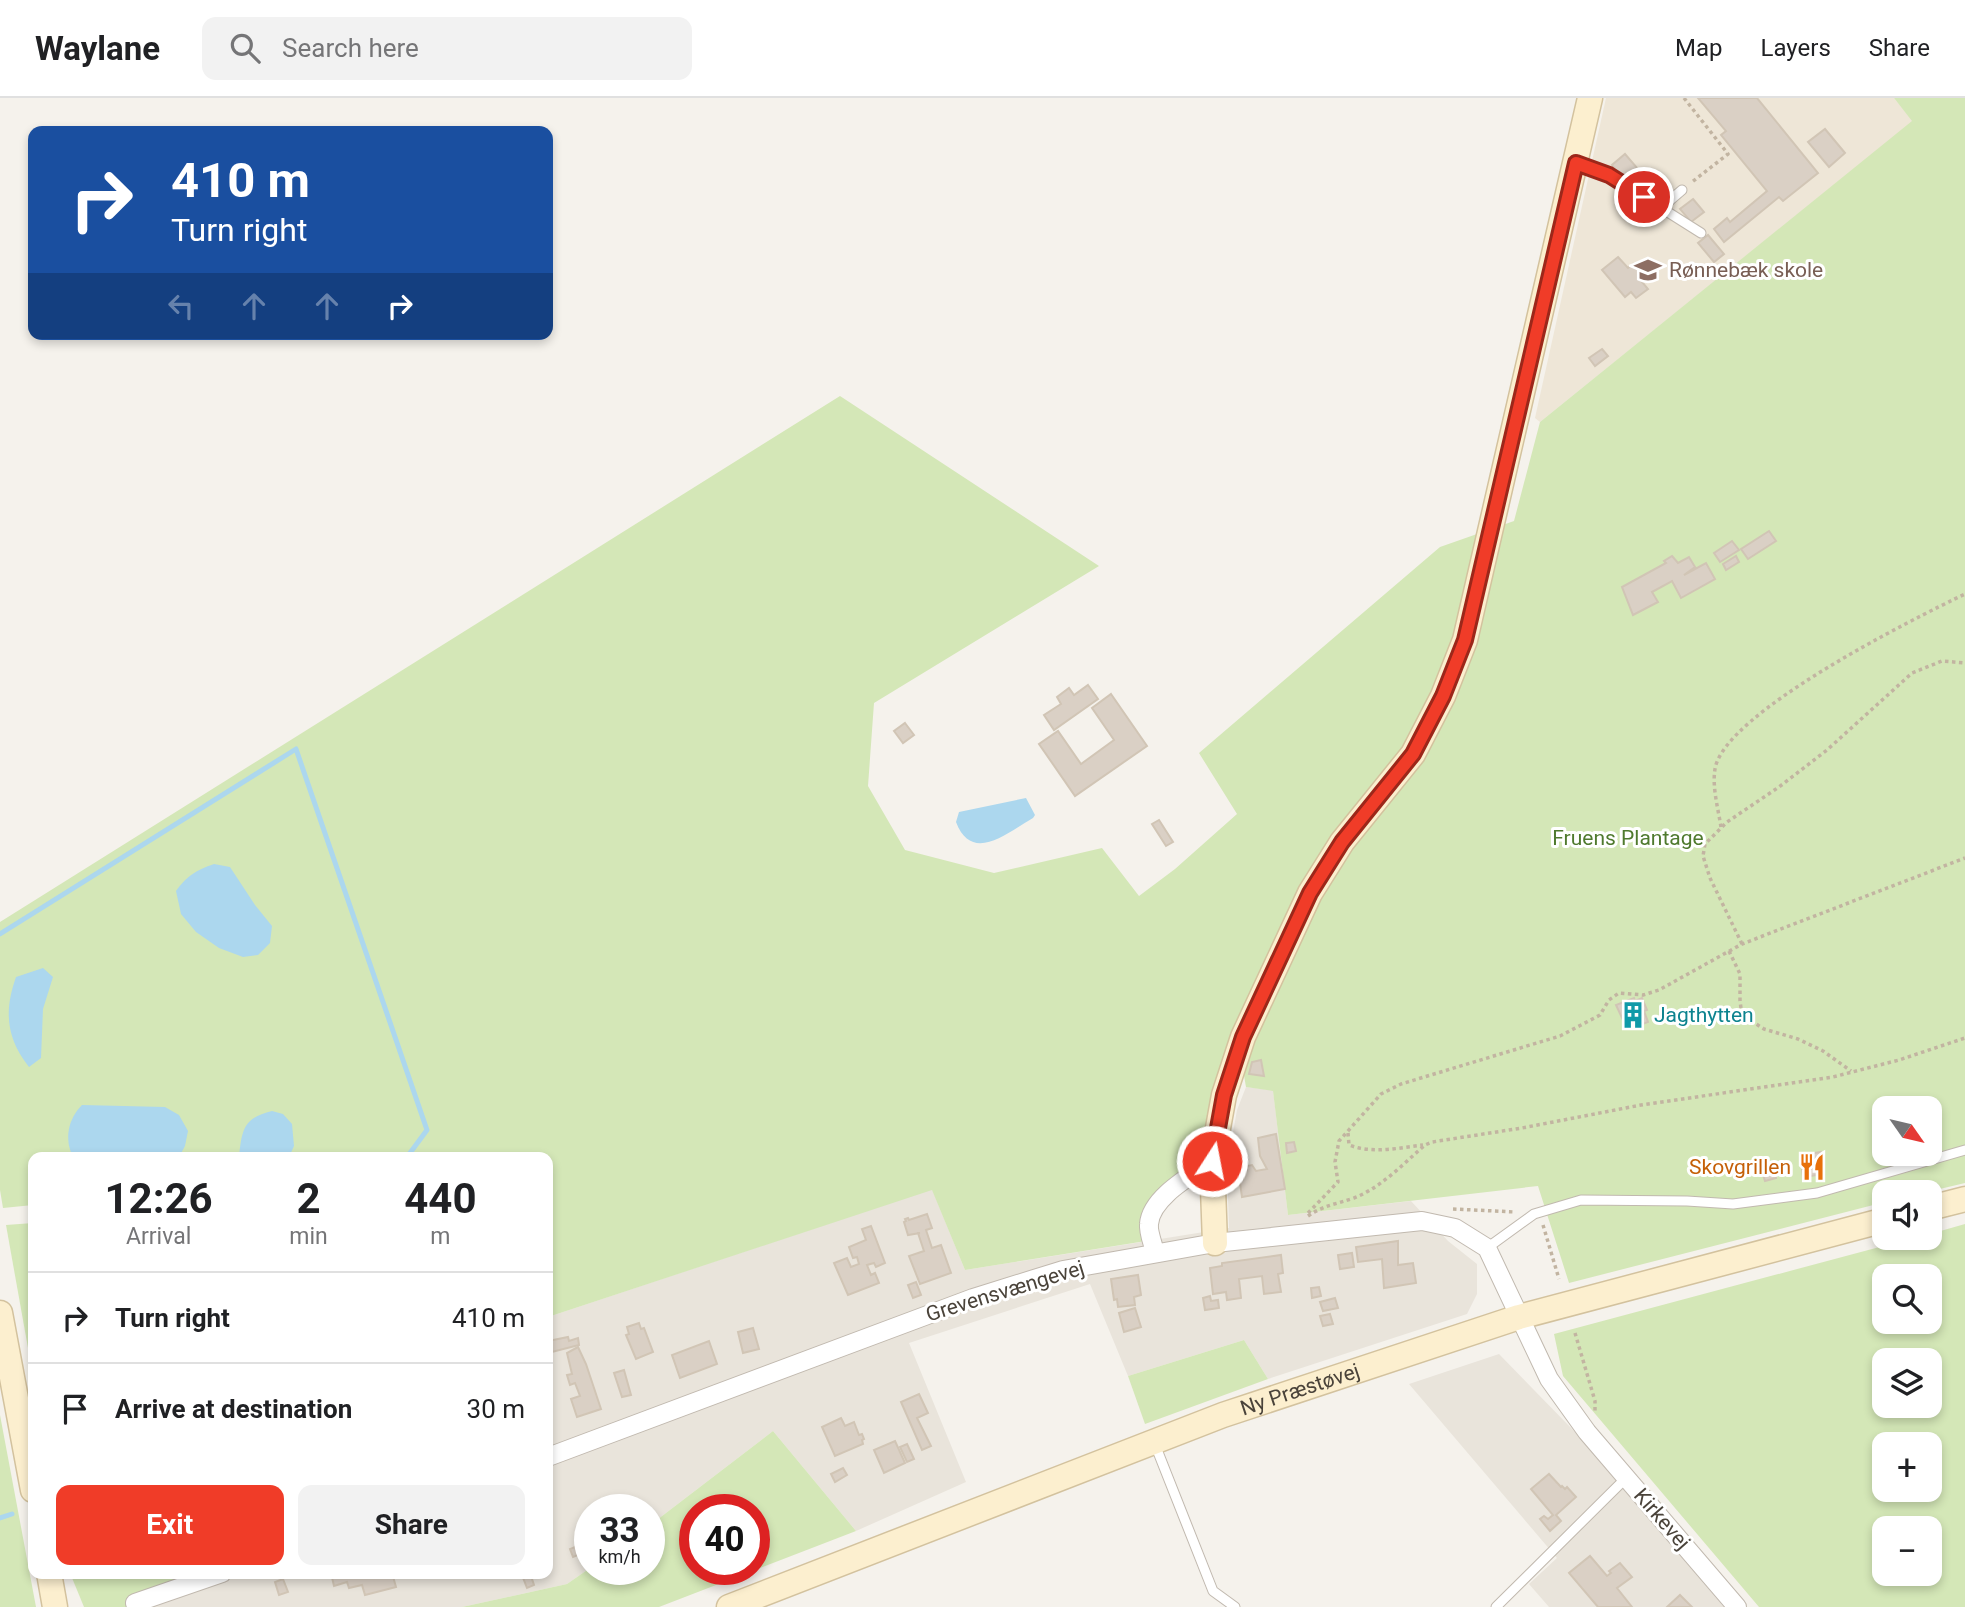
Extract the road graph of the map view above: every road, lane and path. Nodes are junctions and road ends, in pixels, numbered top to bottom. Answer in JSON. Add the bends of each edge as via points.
{"nodes":[{"id":1,"x":1590,"y":98,"type":"edge"},
{"id":2,"x":1684,"y":98,"type":"edge"},
{"id":3,"x":1576,"y":163,"type":"junction"},
{"id":4,"x":1682,"y":190,"type":"joint"},
{"id":5,"x":1661,"y":208,"type":"junction"},
{"id":6,"x":1701,"y":233,"type":"dead end"},
{"id":7,"x":1965,"y":594,"type":"edge"},
{"id":8,"x":1965,"y":663,"type":"edge"},
{"id":9,"x":1721,"y":828,"type":"junction"},
{"id":10,"x":1965,"y":858,"type":"edge"},
{"id":11,"x":1741,"y":944,"type":"junction"},
{"id":12,"x":1729,"y":951,"type":"junction"},
{"id":13,"x":1965,"y":1038,"type":"edge"},
{"id":14,"x":1852,"y":1072,"type":"junction"},
{"id":15,"x":1348,"y":1132,"type":"junction"},
{"id":16,"x":1425,"y":1144,"type":"junction"},
{"id":17,"x":1965,"y":1150,"type":"edge"},
{"id":18,"x":1212,"y":1161,"type":"junction"},
{"id":19,"x":1965,"y":1199,"type":"edge"},
{"id":20,"x":1942,"y":1205,"type":"edge"},
{"id":21,"x":1872,"y":1223,"type":"edge"},
{"id":22,"x":1215,"y":1243,"type":"junction"},
{"id":23,"x":1487,"y":1248,"type":"junction"},
{"id":24,"x":1155,"y":1252,"type":"junction"},
{"id":25,"x":0,"y":1313,"type":"edge"},
{"id":26,"x":1519,"y":1317,"type":"junction"},
{"id":27,"x":1575,"y":1333,"type":"dead end"},
{"id":28,"x":1587,"y":1432,"type":"junction"},
{"id":29,"x":1154,"y":1442,"type":"junction"},
{"id":30,"x":553,"y":1455,"type":"edge"},
{"id":31,"x":28,"y":1463,"type":"edge"},
{"id":32,"x":1626,"y":1478,"type":"junction"},
{"id":33,"x":50,"y":1579,"type":"edge"},
{"id":34,"x":205,"y":1579,"type":"edge"},
{"id":35,"x":135,"y":1603,"type":"dead end"},
{"id":36,"x":55,"y":1607,"type":"edge"},
{"id":37,"x":729,"y":1607,"type":"edge"},
{"id":38,"x":1235,"y":1607,"type":"edge"},
{"id":39,"x":1496,"y":1607,"type":"edge"},
{"id":40,"x":1737,"y":1607,"type":"edge"}],
"edges":[{"from":1,"to":3,"type":"street"},
{"from":2,"to":4,"type":"path","via":[[1728,153]]},
{"from":3,"to":5,"type":"lane","via":[[1609,175]]},
{"from":3,"to":18,"type":"street","via":[[1465,640],[1413,754],[1342,842],[1310,893],[1243,1037],[1224,1095]]},
{"from":4,"to":5,"type":"lane"},
{"from":5,"to":6,"type":"lane"},
{"from":7,"to":9,"type":"path","via":[[1806,680],[1728,743],[1715,767]]},
{"from":8,"to":9,"type":"path","via":[[1942,661],[1912,674],[1827,750]]},
{"from":9,"to":11,"type":"path","via":[[1705,844],[1703,856]]},
{"from":10,"to":11,"type":"path"},
{"from":11,"to":12,"type":"path"},
{"from":12,"to":14,"type":"path","via":[[1740,974],[1742,1015],[1764,1030],[1823,1051]]},
{"from":12,"to":15,"type":"path","via":[[1643,995],[1619,993],[1600,1015],[1560,1036],[1401,1084],[1381,1094]]},
{"from":13,"to":14,"type":"path"},
{"from":14,"to":16,"type":"path"},
{"from":15,"to":16,"type":"path","via":[[1349,1145],[1359,1149]]},
{"from":15,"to":16,"type":"path","via":[[1339,1141],[1338,1182],[1300,1221],[1322,1206],[1355,1198],[1379,1185]]},
{"from":17,"to":23,"type":"lane","via":[[1817,1193],[1733,1204],[1581,1200],[1534,1214]]},
{"from":18,"to":22,"type":"street"},
{"from":18,"to":24,"type":"street","via":[[1158,1203],[1149,1224]]},
{"from":19,"to":20,"type":"street"},
{"from":21,"to":26,"type":"street","name":"Ny Præstøvej"},
{"from":22,"to":23,"type":"street","name":"Grevensvængevej","via":[[1422,1221],[1455,1228]]},
{"from":22,"to":24,"type":"street","name":"Grevensvængevej"},
{"from":23,"to":26,"type":"street"},
{"from":24,"to":30,"type":"street","name":"Grevensvængevej","via":[[1063,1270],[973,1298]]},
{"from":25,"to":31,"type":"street"},
{"from":26,"to":28,"type":"street","name":"Kirkevej","via":[[1549,1379]]},
{"from":26,"to":29,"type":"street","name":"Ny Præstøvej"},
{"from":27,"to":28,"type":"path","via":[[1595,1401],[1595,1418]]},
{"from":28,"to":32,"type":"street","name":"Kirkevej"},
{"from":29,"to":37,"type":"street","name":"Ny Præstøvej"},
{"from":29,"to":38,"type":"lane","via":[[1213,1591]]},
{"from":32,"to":39,"type":"lane"},
{"from":32,"to":40,"type":"street","name":"Kirkevej"},
{"from":33,"to":36,"type":"street"},
{"from":34,"to":35,"type":"street"}]}
